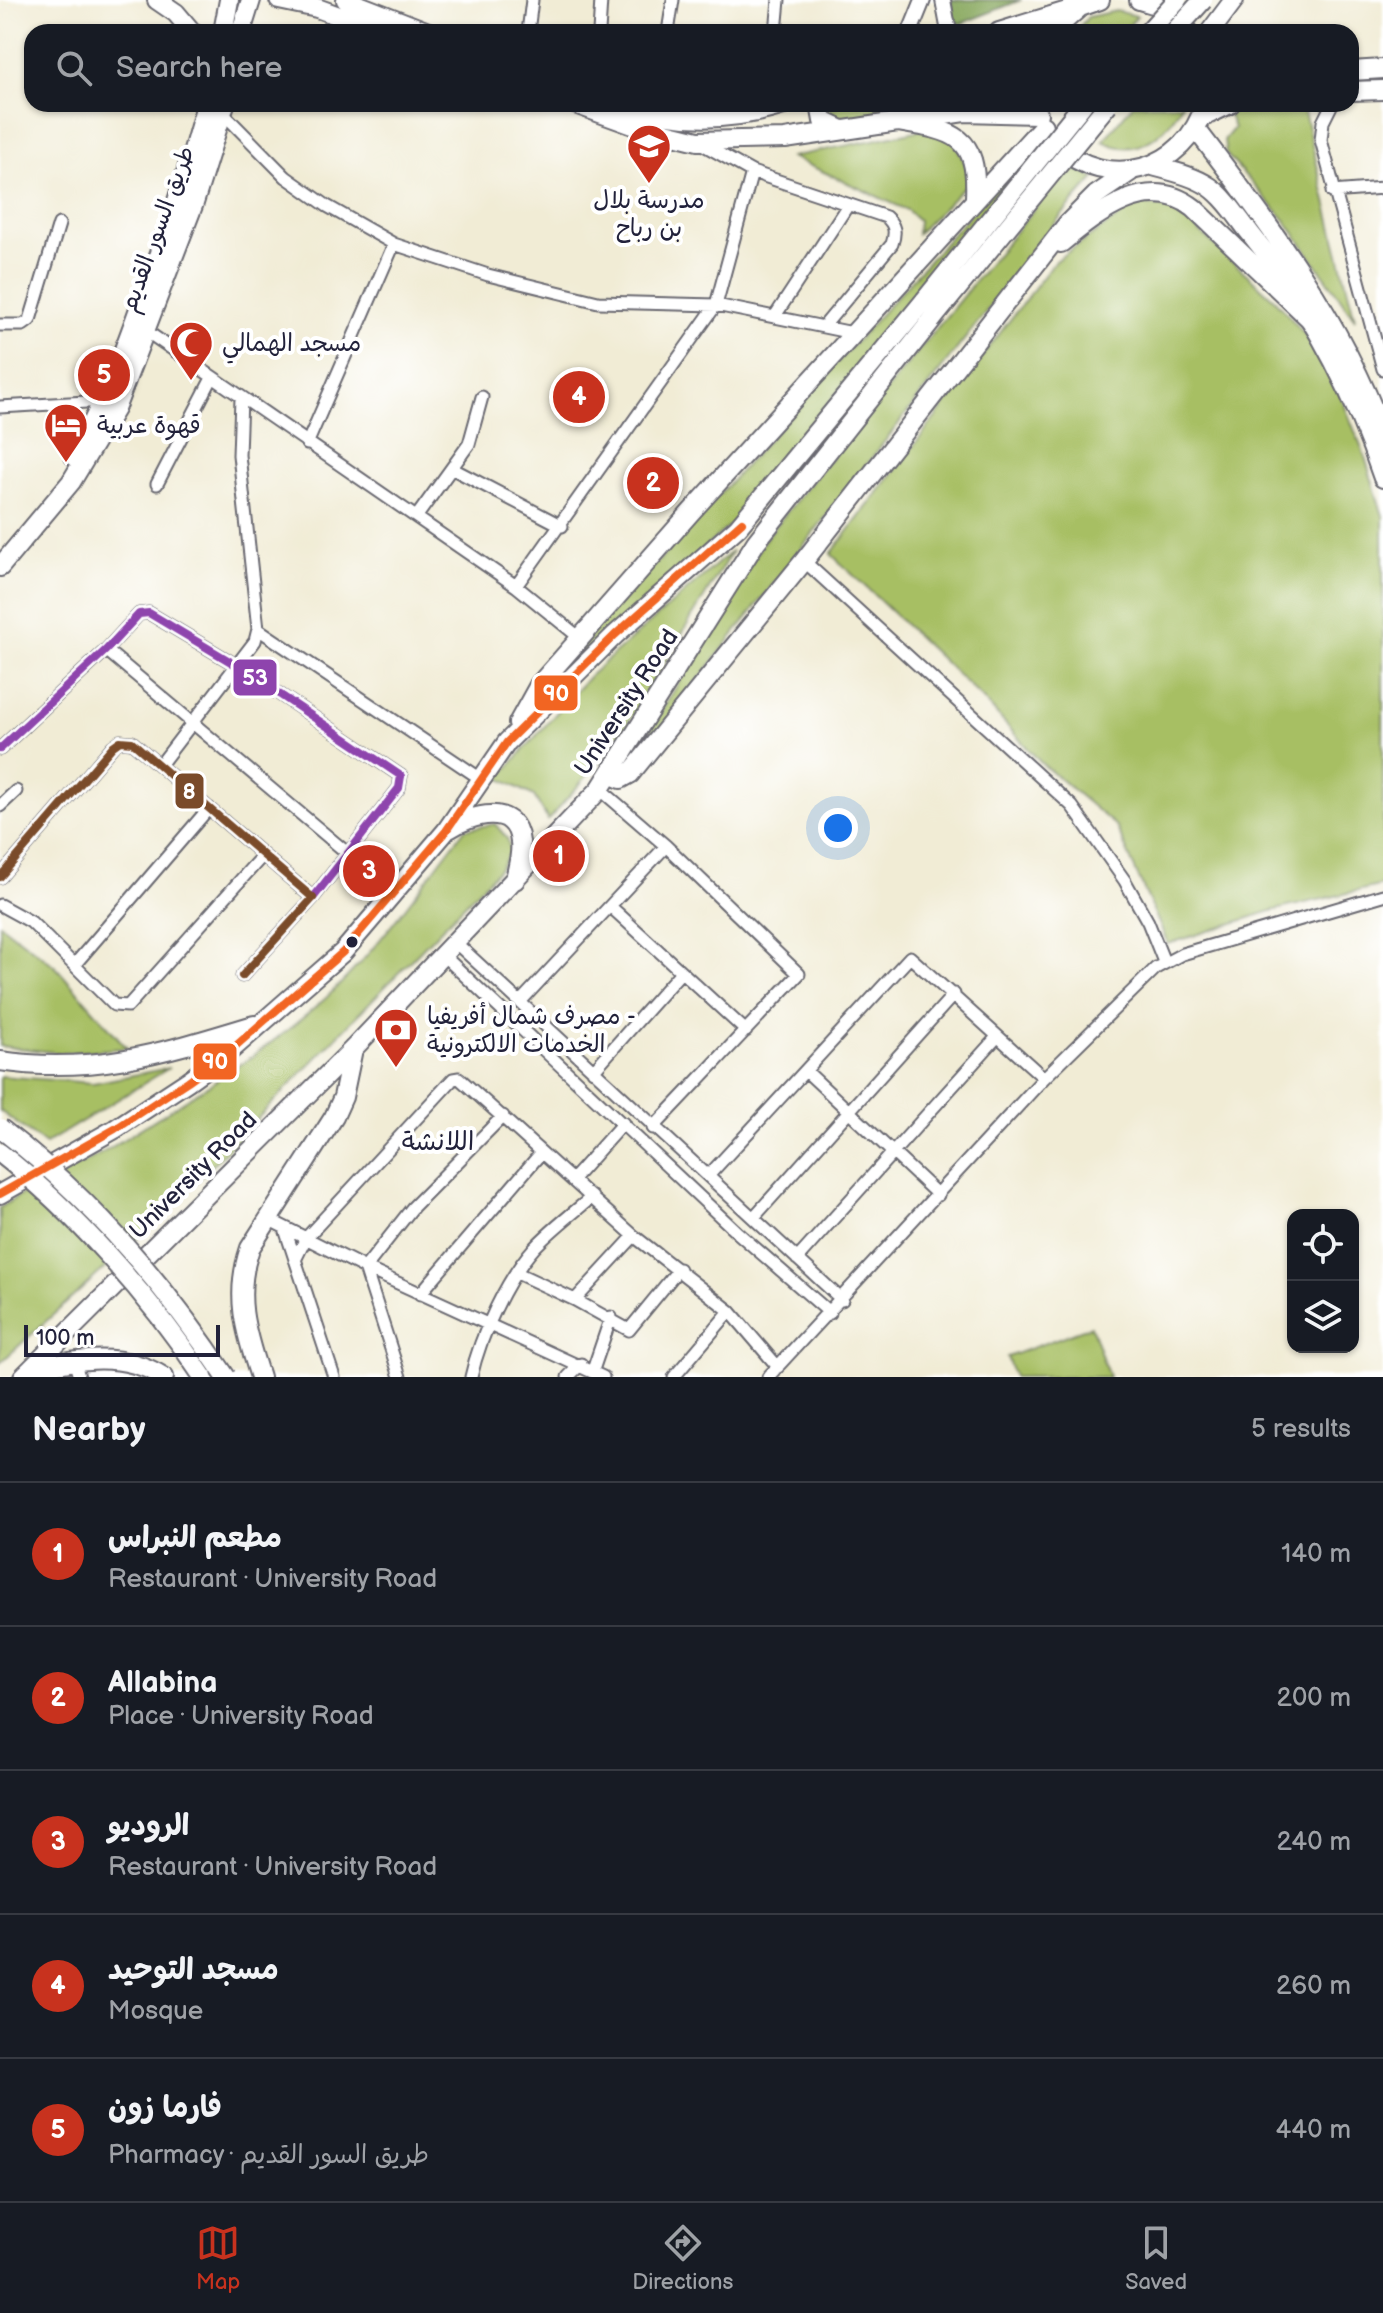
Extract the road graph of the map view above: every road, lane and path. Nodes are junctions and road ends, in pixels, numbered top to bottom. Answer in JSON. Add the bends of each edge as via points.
{"nodes":[{"id":1,"x":157,"y":0,"type":"edge"},
{"id":2,"x":229,"y":0,"type":"edge"},
{"id":3,"x":251,"y":0,"type":"edge"},
{"id":4,"x":279,"y":0,"type":"edge"},
{"id":5,"x":346,"y":0,"type":"edge"},
{"id":6,"x":532,"y":0,"type":"edge"},
{"id":7,"x":601,"y":0,"type":"edge"},
{"id":8,"x":673,"y":0,"type":"edge"},
{"id":9,"x":779,"y":0,"type":"edge"},
{"id":10,"x":923,"y":0,"type":"edge"},
{"id":11,"x":943,"y":0,"type":"edge"},
{"id":12,"x":1100,"y":0,"type":"edge"},
{"id":13,"x":1139,"y":0,"type":"edge"},
{"id":14,"x":1177,"y":0,"type":"edge"},
{"id":15,"x":1203,"y":0,"type":"edge"},
{"id":16,"x":1234,"y":0,"type":"edge"},
{"id":17,"x":1080,"y":7,"type":"junction"},
{"id":18,"x":185,"y":24,"type":"edge"},
{"id":19,"x":224,"y":24,"type":"edge"},
{"id":20,"x":244,"y":24,"type":"edge"},
{"id":21,"x":360,"y":24,"type":"edge"},
{"id":22,"x":408,"y":24,"type":"edge"},
{"id":23,"x":529,"y":24,"type":"edge"},
{"id":24,"x":600,"y":24,"type":"edge"},
{"id":25,"x":669,"y":24,"type":"edge"},
{"id":26,"x":777,"y":24,"type":"edge"},
{"id":27,"x":913,"y":24,"type":"edge"},
{"id":28,"x":948,"y":24,"type":"edge"},
{"id":29,"x":1025,"y":24,"type":"edge"},
{"id":30,"x":1061,"y":24,"type":"edge"},
{"id":31,"x":1155,"y":24,"type":"edge"},
{"id":32,"x":1180,"y":24,"type":"edge"},
{"id":33,"x":1181,"y":24,"type":"edge"},
{"id":34,"x":1216,"y":24,"type":"edge"},
{"id":35,"x":1383,"y":69,"type":"edge"},
{"id":36,"x":1359,"y":70,"type":"edge"},
{"id":37,"x":1383,"y":90,"type":"edge"},
{"id":38,"x":1359,"y":91,"type":"edge"},
{"id":39,"x":216,"y":112,"type":"edge"},
{"id":40,"x":217,"y":112,"type":"edge"},
{"id":41,"x":223,"y":112,"type":"edge"},
{"id":42,"x":597,"y":112,"type":"edge"},
{"id":43,"x":653,"y":112,"type":"edge"},
{"id":44,"x":742,"y":112,"type":"edge"},
{"id":45,"x":821,"y":112,"type":"edge"},
{"id":46,"x":1077,"y":112,"type":"edge"},
{"id":47,"x":1101,"y":112,"type":"edge"},
{"id":48,"x":1329,"y":112,"type":"edge"},
{"id":49,"x":1039,"y":115,"type":"edge"},
{"id":50,"x":1201,"y":117,"type":"edge"},
{"id":51,"x":898,"y":122,"type":"junction"},
{"id":52,"x":842,"y":130,"type":"junction"},
{"id":53,"x":698,"y":141,"type":"junction"},
{"id":54,"x":1153,"y":166,"type":"junction"},
{"id":55,"x":752,"y":172,"type":"junction"},
{"id":56,"x":1130,"y":172,"type":"junction"},
{"id":57,"x":1383,"y":188,"type":"edge"},
{"id":58,"x":1332,"y":192,"type":"junction"},
{"id":59,"x":975,"y":197,"type":"junction"},
{"id":60,"x":848,"y":205,"type":"junction"},
{"id":61,"x":59,"y":224,"type":"dead end"},
{"id":62,"x":394,"y":244,"type":"junction"},
{"id":63,"x":1028,"y":271,"type":"junction"},
{"id":64,"x":716,"y":305,"type":"junction"},
{"id":65,"x":932,"y":305,"type":"junction"},
{"id":66,"x":775,"y":316,"type":"junction"},
{"id":67,"x":1313,"y":322,"type":"junction"},
{"id":68,"x":0,"y":325,"type":"edge"},
{"id":69,"x":824,"y":326,"type":"junction"},
{"id":70,"x":146,"y":331,"type":"junction"},
{"id":71,"x":853,"y":333,"type":"junction"},
{"id":72,"x":1383,"y":369,"type":"edge"},
{"id":73,"x":212,"y":378,"type":"junction"},
{"id":74,"x":482,"y":397,"type":"dead end"},
{"id":75,"x":241,"y":398,"type":"junction"},
{"id":76,"x":104,"y":401,"type":"junction"},
{"id":77,"x":0,"y":407,"type":"edge"},
{"id":78,"x":1383,"y":434,"type":"edge"},
{"id":79,"x":307,"y":444,"type":"junction"},
{"id":80,"x":453,"y":469,"type":"junction"},
{"id":81,"x":1383,"y":478,"type":"edge"},
{"id":82,"x":157,"y":484,"type":"dead end"},
{"id":83,"x":417,"y":516,"type":"junction"},
{"id":84,"x":562,"y":526,"type":"junction"},
{"id":85,"x":0,"y":550,"type":"edge"},
{"id":86,"x":804,"y":561,"type":"junction"},
{"id":87,"x":0,"y":567,"type":"edge"},
{"id":88,"x":516,"y":586,"type":"junction"},
{"id":89,"x":258,"y":629,"type":"junction"},
{"id":90,"x":580,"y":638,"type":"junction"},
{"id":91,"x":106,"y":650,"type":"junction"},
{"id":92,"x":236,"y":665,"type":"junction"},
{"id":93,"x":192,"y":722,"type":"junction"},
{"id":94,"x":507,"y":742,"type":"junction"},
{"id":95,"x":0,"y":749,"type":"edge"},
{"id":96,"x":160,"y":765,"type":"junction"},
{"id":97,"x":481,"y":779,"type":"junction"},
{"id":98,"x":606,"y":782,"type":"junction"},
{"id":99,"x":16,"y":791,"type":"dead end"},
{"id":100,"x":0,"y":806,"type":"edge"},
{"id":101,"x":209,"y":808,"type":"junction"},
{"id":102,"x":446,"y":831,"type":"junction"},
{"id":103,"x":666,"y":846,"type":"junction"},
{"id":104,"x":346,"y":852,"type":"junction"},
{"id":105,"x":263,"y":855,"type":"junction"},
{"id":106,"x":0,"y":877,"type":"edge"},
{"id":107,"x":515,"y":880,"type":"junction"},
{"id":108,"x":1383,"y":895,"type":"edge"},
{"id":109,"x":313,"y":898,"type":"junction"},
{"id":110,"x":0,"y":905,"type":"edge"},
{"id":111,"x":611,"y":907,"type":"junction"},
{"id":112,"x":450,"y":950,"type":"junction"},
{"id":113,"x":1164,"y":962,"type":"junction"},
{"id":114,"x":76,"y":963,"type":"junction"},
{"id":115,"x":681,"y":972,"type":"junction"},
{"id":116,"x":242,"y":976,"type":"dead end"},
{"id":117,"x":954,"y":994,"type":"junction"},
{"id":118,"x":520,"y":1002,"type":"junction"},
{"id":119,"x":260,"y":1023,"type":"junction"},
{"id":120,"x":746,"y":1031,"type":"junction"},
{"id":121,"x":997,"y":1037,"type":"junction"},
{"id":122,"x":353,"y":1049,"type":"junction"},
{"id":123,"x":0,"y":1061,"type":"edge"},
{"id":124,"x":593,"y":1071,"type":"junction"},
{"id":125,"x":806,"y":1071,"type":"junction"},
{"id":126,"x":1044,"y":1078,"type":"junction"},
{"id":127,"x":851,"y":1111,"type":"junction"},
{"id":128,"x":503,"y":1116,"type":"junction"},
{"id":129,"x":623,"y":1123,"type":"junction"},
{"id":130,"x":0,"y":1128,"type":"edge"},
{"id":131,"x":653,"y":1128,"type":"junction"},
{"id":132,"x":894,"y":1152,"type":"junction"},
{"id":133,"x":0,"y":1153,"type":"edge"},
{"id":134,"x":541,"y":1153,"type":"junction"},
{"id":135,"x":709,"y":1175,"type":"junction"},
{"id":136,"x":573,"y":1179,"type":"junction"},
{"id":137,"x":0,"y":1194,"type":"edge"},
{"id":138,"x":938,"y":1195,"type":"junction"},
{"id":139,"x":592,"y":1197,"type":"junction"},
{"id":140,"x":754,"y":1217,"type":"junction"},
{"id":141,"x":268,"y":1219,"type":"junction"},
{"id":142,"x":285,"y":1229,"type":"junction"},
{"id":143,"x":634,"y":1236,"type":"junction"},
{"id":144,"x":306,"y":1238,"type":"junction"},
{"id":145,"x":797,"y":1259,"type":"junction"},
{"id":146,"x":295,"y":1260,"type":"junction"},
{"id":147,"x":365,"y":1268,"type":"junction"},
{"id":148,"x":679,"y":1269,"type":"junction"},
{"id":149,"x":517,"y":1273,"type":"junction"},
{"id":150,"x":420,"y":1294,"type":"junction"},
{"id":151,"x":575,"y":1300,"type":"junction"},
{"id":152,"x":842,"y":1300,"type":"junction"},
{"id":153,"x":730,"y":1311,"type":"junction"},
{"id":154,"x":830,"y":1313,"type":"junction"},
{"id":155,"x":611,"y":1317,"type":"junction"},
{"id":156,"x":490,"y":1327,"type":"junction"},
{"id":157,"x":581,"y":1364,"type":"junction"},
{"id":158,"x":778,"y":1367,"type":"junction"},
{"id":159,"x":77,"y":1369,"type":"edge"},
{"id":160,"x":27,"y":1373,"type":"edge"},
{"id":161,"x":598,"y":1374,"type":"edge"},
{"id":162,"x":164,"y":1377,"type":"edge"},
{"id":163,"x":203,"y":1377,"type":"edge"},
{"id":164,"x":226,"y":1377,"type":"edge"},
{"id":165,"x":260,"y":1377,"type":"edge"},
{"id":166,"x":334,"y":1377,"type":"edge"},
{"id":167,"x":400,"y":1377,"type":"edge"},
{"id":168,"x":471,"y":1377,"type":"edge"},
{"id":169,"x":568,"y":1377,"type":"edge"},
{"id":170,"x":674,"y":1377,"type":"edge"},
{"id":171,"x":768,"y":1377,"type":"edge"}],
"edges":[{"from":1,"to":18,"type":"main road"},
{"from":2,"to":19,"type":"main road"},
{"from":3,"to":20,"type":"main road"},
{"from":4,"to":21,"type":"main road"},
{"from":5,"to":22,"type":"main road"},
{"from":6,"to":23,"type":"street"},
{"from":7,"to":24,"type":"street"},
{"from":8,"to":25,"type":"street"},
{"from":9,"to":26,"type":"street"},
{"from":10,"to":27,"type":"street"},
{"from":11,"to":28,"type":"street"},
{"from":12,"to":17,"type":"main road"},
{"from":13,"to":32,"type":"main road","via":[[1159,6]]},
{"from":14,"to":31,"type":"main road","bridge":true},
{"from":15,"to":33,"type":"main road","bridge":true},
{"from":16,"to":34,"type":"main road"},
{"from":17,"to":29,"type":"main road"},
{"from":17,"to":30,"type":"main road"},
{"from":35,"to":36,"type":"main road"},
{"from":37,"to":38,"type":"main road"},
{"from":39,"to":76,"type":"main road","name":"طريق السور القديم"},
{"from":40,"to":70,"type":"main road","name":"طريق السور القديم","via":[[194,203]]},
{"from":41,"to":62,"type":"street","via":[[286,177]]},
{"from":42,"to":53,"type":"main road"},
{"from":43,"to":44,"type":"main road","via":[[708,118]]},
{"from":45,"to":52,"type":"main road","via":[[823,121]]},
{"from":46,"to":65,"type":"main road","name":"University Road","bridge":true},
{"from":47,"to":65,"type":"main road","name":"University Road","bridge":true},
{"from":48,"to":58,"type":"street","via":[[1321,133]]},
{"from":49,"to":51,"type":"main road","via":[[964,112]]},
{"from":49,"to":56,"type":"main road","via":[[1058,147],[1079,163]]},
{"from":49,"to":59,"type":"main road"},
{"from":50,"to":54,"type":"main road","via":[[1177,151]]},
{"from":50,"to":78,"type":"main road","via":[[1347,347]]},
{"from":51,"to":52,"type":"main road"},
{"from":51,"to":59,"type":"main road","via":[[944,131],[967,145],[976,169]]},
{"from":52,"to":53,"type":"main road","via":[[744,142]]},
{"from":53,"to":55,"type":"street"},
{"from":54,"to":56,"type":"main road"},
{"from":54,"to":67,"type":"main road","via":[[1214,191]]},
{"from":55,"to":60,"type":"street"},
{"from":55,"to":64,"type":"street"},
{"from":56,"to":63,"type":"main road","via":[[1096,195]]},
{"from":57,"to":58,"type":"street"},
{"from":58,"to":72,"type":"street"},
{"from":59,"to":71,"type":"main road"},
{"from":60,"to":66,"type":"street"},
{"from":60,"to":69,"type":"street","via":[[886,217],[895,233],[892,244]]},
{"from":61,"to":68,"type":"street","via":[[30,320]]},
{"from":62,"to":64,"type":"street","via":[[488,275],[598,302]]},
{"from":62,"to":79,"type":"street"},
{"from":63,"to":67,"type":"main road","via":[[1103,212],[1133,196],[1160,193],[1194,208]]},
{"from":63,"to":86,"type":"main road"},
{"from":64,"to":66,"type":"street"},
{"from":64,"to":84,"type":"street"},
{"from":65,"to":94,"type":"main road","name":"University Road","via":[[738,527],[615,635]]},
{"from":65,"to":98,"type":"main road","name":"University Road","via":[[756,542]]},
{"from":66,"to":69,"type":"street"},
{"from":67,"to":81,"type":"main road","via":[[1358,410]]},
{"from":69,"to":71,"type":"street"},
{"from":70,"to":73,"type":"street"},
{"from":70,"to":87,"type":"main road","name":"طريق السور القديم","via":[[92,451]]},
{"from":71,"to":90,"type":"main road"},
{"from":73,"to":75,"type":"street"},
{"from":73,"to":82,"type":"street"},
{"from":74,"to":80,"type":"street","via":[[474,432]]},
{"from":75,"to":79,"type":"street"},
{"from":75,"to":89,"type":"street","via":[[239,455]]},
{"from":76,"to":77,"type":"street"},
{"from":76,"to":85,"type":"main road","name":"طريق السور القديم","via":[[61,479]]},
{"from":79,"to":83,"type":"street"},
{"from":80,"to":83,"type":"street"},
{"from":80,"to":84,"type":"street"},
{"from":83,"to":88,"type":"street"},
{"from":84,"to":88,"type":"street"},
{"from":86,"to":98,"type":"main road","via":[[630,774]]},
{"from":86,"to":113,"type":"street","via":[[1072,806],[1125,881]]},
{"from":88,"to":90,"type":"street"},
{"from":89,"to":92,"type":"street"},
{"from":89,"to":97,"type":"street"},
{"from":90,"to":94,"type":"main road","via":[[539,685]]},
{"from":91,"to":92,"type":"street","via":[[143,612]]},
{"from":91,"to":93,"type":"street"},
{"from":91,"to":95,"type":"street"},
{"from":92,"to":93,"type":"street"},
{"from":92,"to":104,"type":"street","via":[[401,776],[399,788]]},
{"from":93,"to":96,"type":"street"},
{"from":93,"to":104,"type":"street"},
{"from":94,"to":97,"type":"main road","name":"University Road"},
{"from":96,"to":101,"type":"street"},
{"from":96,"to":106,"type":"street","via":[[132,742],[120,741]]},
{"from":97,"to":102,"type":"main road","name":"University Road"},
{"from":98,"to":103,"type":"street"},
{"from":98,"to":107,"type":"main road","name":"University Road"},
{"from":99,"to":100,"type":"street"},
{"from":101,"to":105,"type":"street"},
{"from":101,"to":114,"type":"street"},
{"from":102,"to":107,"type":"main road","via":[[476,815],[500,815],[521,840]]},
{"from":102,"to":119,"type":"main road","name":"University Road","via":[[343,952]]},
{"from":103,"to":111,"type":"street"},
{"from":103,"to":120,"type":"street","via":[[799,974]]},
{"from":104,"to":109,"type":"street"},
{"from":105,"to":109,"type":"street"},
{"from":105,"to":114,"type":"street","via":[[128,1006],[114,1005]]},
{"from":107,"to":112,"type":"main road","name":"University Road"},
{"from":108,"to":113,"type":"street"},
{"from":109,"to":116,"type":"street"},
{"from":110,"to":114,"type":"street","via":[[31,922]]},
{"from":111,"to":115,"type":"street"},
{"from":111,"to":118,"type":"street"},
{"from":112,"to":118,"type":"street"},
{"from":112,"to":122,"type":"main road","name":"University Road"},
{"from":112,"to":129,"type":"street"},
{"from":113,"to":126,"type":"street"},
{"from":115,"to":120,"type":"street"},
{"from":115,"to":124,"type":"street"},
{"from":117,"to":121,"type":"street"},
{"from":117,"to":125,"type":"street","via":[[910,957]]},
{"from":117,"to":127,"type":"street"},
{"from":118,"to":124,"type":"street"},
{"from":119,"to":123,"type":"main road","via":[[105,1065],[70,1068]]},
{"from":119,"to":137,"type":"main road","name":"University Road","via":[[231,1050],[115,1129]]},
{"from":120,"to":131,"type":"street"},
{"from":121,"to":126,"type":"street"},
{"from":121,"to":132,"type":"street"},
{"from":122,"to":141,"type":"main road","via":[[334,1117]]},
{"from":122,"to":160,"type":"main road","name":"University Road"},
{"from":124,"to":131,"type":"street"},
{"from":125,"to":127,"type":"street"},
{"from":125,"to":135,"type":"street"},
{"from":126,"to":138,"type":"street"},
{"from":127,"to":132,"type":"street"},
{"from":127,"to":140,"type":"street"},
{"from":128,"to":134,"type":"street"},
{"from":128,"to":144,"type":"street","via":[[456,1077]]},
{"from":128,"to":147,"type":"street","via":[[413,1207]]},
{"from":129,"to":136,"type":"street"},
{"from":129,"to":154,"type":"street"},
{"from":130,"to":164,"type":"main road","bridge":true,"via":[[109,1225]]},
{"from":131,"to":135,"type":"street"},
{"from":132,"to":138,"type":"street"},
{"from":132,"to":145,"type":"street"},
{"from":133,"to":163,"type":"main road","bridge":true,"via":[[88,1236]]},
{"from":134,"to":136,"type":"street"},
{"from":134,"to":150,"type":"street"},
{"from":135,"to":140,"type":"street"},
{"from":136,"to":139,"type":"street"},
{"from":138,"to":152,"type":"street"},
{"from":139,"to":143,"type":"street"},
{"from":139,"to":149,"type":"street","via":[[534,1248]]},
{"from":140,"to":145,"type":"street"},
{"from":141,"to":142,"type":"street"},
{"from":141,"to":165,"type":"main road","via":[[250,1248],[240,1283],[245,1331]]},
{"from":142,"to":144,"type":"street"},
{"from":142,"to":146,"type":"street"},
{"from":143,"to":148,"type":"street"},
{"from":143,"to":151,"type":"street"},
{"from":144,"to":146,"type":"street"},
{"from":144,"to":147,"type":"street"},
{"from":145,"to":152,"type":"street"},
{"from":146,"to":166,"type":"street"},
{"from":147,"to":150,"type":"street"},
{"from":147,"to":167,"type":"street"},
{"from":148,"to":153,"type":"street"},
{"from":148,"to":155,"type":"street","via":[[635,1326],[625,1328]]},
{"from":149,"to":151,"type":"street"},
{"from":149,"to":156,"type":"street"},
{"from":150,"to":156,"type":"street"},
{"from":151,"to":155,"type":"street"},
{"from":152,"to":154,"type":"street"},
{"from":153,"to":158,"type":"street"},
{"from":153,"to":170,"type":"street"},
{"from":154,"to":158,"type":"street"},
{"from":155,"to":161,"type":"street"},
{"from":156,"to":157,"type":"street"},
{"from":156,"to":168,"type":"street"},
{"from":157,"to":161,"type":"street"},
{"from":157,"to":169,"type":"street"},
{"from":158,"to":171,"type":"street"},
{"from":159,"to":160,"type":"main road"},
{"from":159,"to":162,"type":"main road","via":[[107,1358],[136,1363]]}]}
